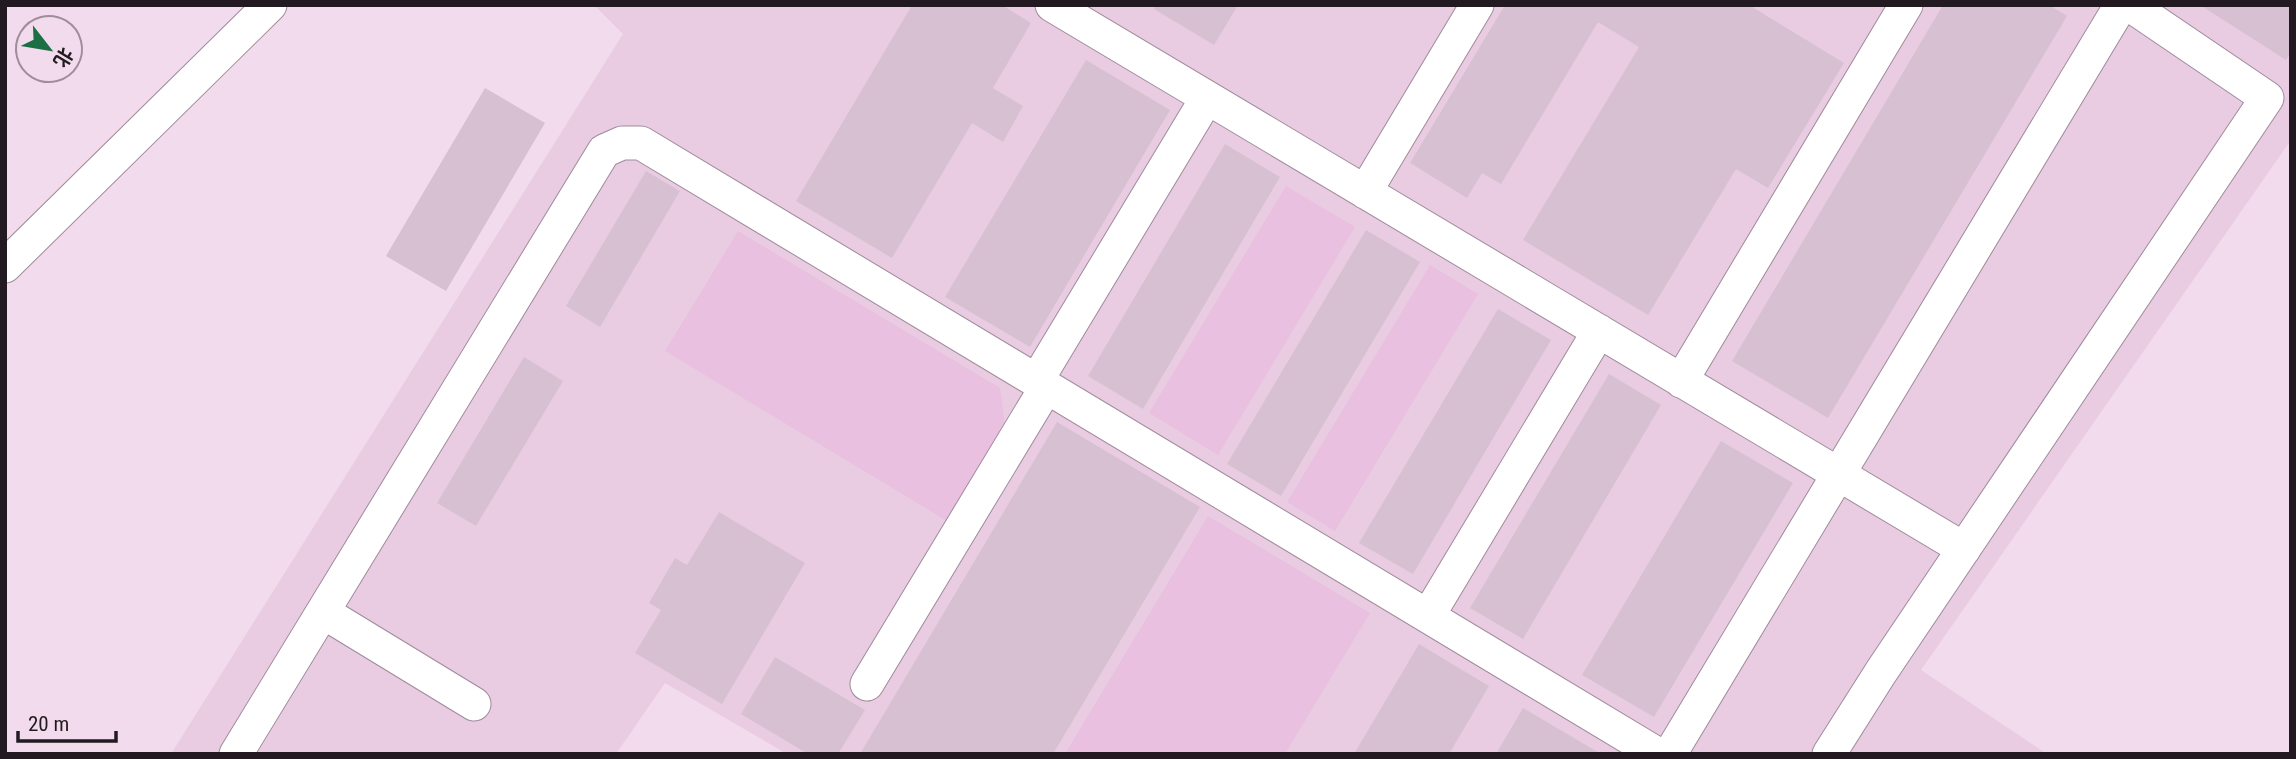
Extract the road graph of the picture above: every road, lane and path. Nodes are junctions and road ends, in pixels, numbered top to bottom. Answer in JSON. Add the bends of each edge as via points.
{"nodes":[{"id":1,"x":270,"y":5,"type":"edge"},
{"id":2,"x":1052,"y":5,"type":"edge"},
{"id":3,"x":1477,"y":5,"type":"edge"},
{"id":4,"x":1906,"y":5,"type":"edge"},
{"id":5,"x":2121,"y":5,"type":"edge"},
{"id":6,"x":2130,"y":5,"type":"edge"},
{"id":7,"x":1207,"y":98,"type":"junction"},
{"id":8,"x":1364,"y":192,"type":"junction"},
{"id":9,"x":5,"y":267,"type":"edge"},
{"id":10,"x":1599,"y":331,"type":"junction"},
{"id":11,"x":1681,"y":380,"type":"junction"},
{"id":12,"x":1042,"y":383,"type":"junction"},
{"id":13,"x":1839,"y":475,"type":"junction"},
{"id":14,"x":1964,"y":549,"type":"junction"},
{"id":15,"x":323,"y":612,"type":"junction"},
{"id":16,"x":1428,"y":616,"type":"junction"},
{"id":17,"x":867,"y":684,"type":"dead end"},
{"id":18,"x":474,"y":704,"type":"dead end"},
{"id":19,"x":236,"y":754,"type":"edge"},
{"id":20,"x":1657,"y":754,"type":"edge"},
{"id":21,"x":1670,"y":754,"type":"edge"},
{"id":22,"x":1829,"y":754,"type":"edge"}],
"edges":[{"from":1,"to":9,"type":"street"},
{"from":2,"to":7,"type":"street"},
{"from":3,"to":8,"type":"street"},
{"from":4,"to":11,"type":"street"},
{"from":5,"to":13,"type":"street"},
{"from":6,"to":14,"type":"street","via":[[2267,98]]},
{"from":7,"to":8,"type":"street"},
{"from":7,"to":12,"type":"street"},
{"from":8,"to":10,"type":"street"},
{"from":10,"to":11,"type":"street"},
{"from":10,"to":16,"type":"street"},
{"from":11,"to":13,"type":"street"},
{"from":12,"to":15,"type":"street","via":[[641,143],[622,143],[604,151]]},
{"from":12,"to":16,"type":"street"},
{"from":12,"to":17,"type":"street"},
{"from":13,"to":14,"type":"street"},
{"from":13,"to":21,"type":"street"},
{"from":14,"to":22,"type":"street"},
{"from":15,"to":18,"type":"street"},
{"from":15,"to":19,"type":"street"},
{"from":16,"to":20,"type":"street"}]}
